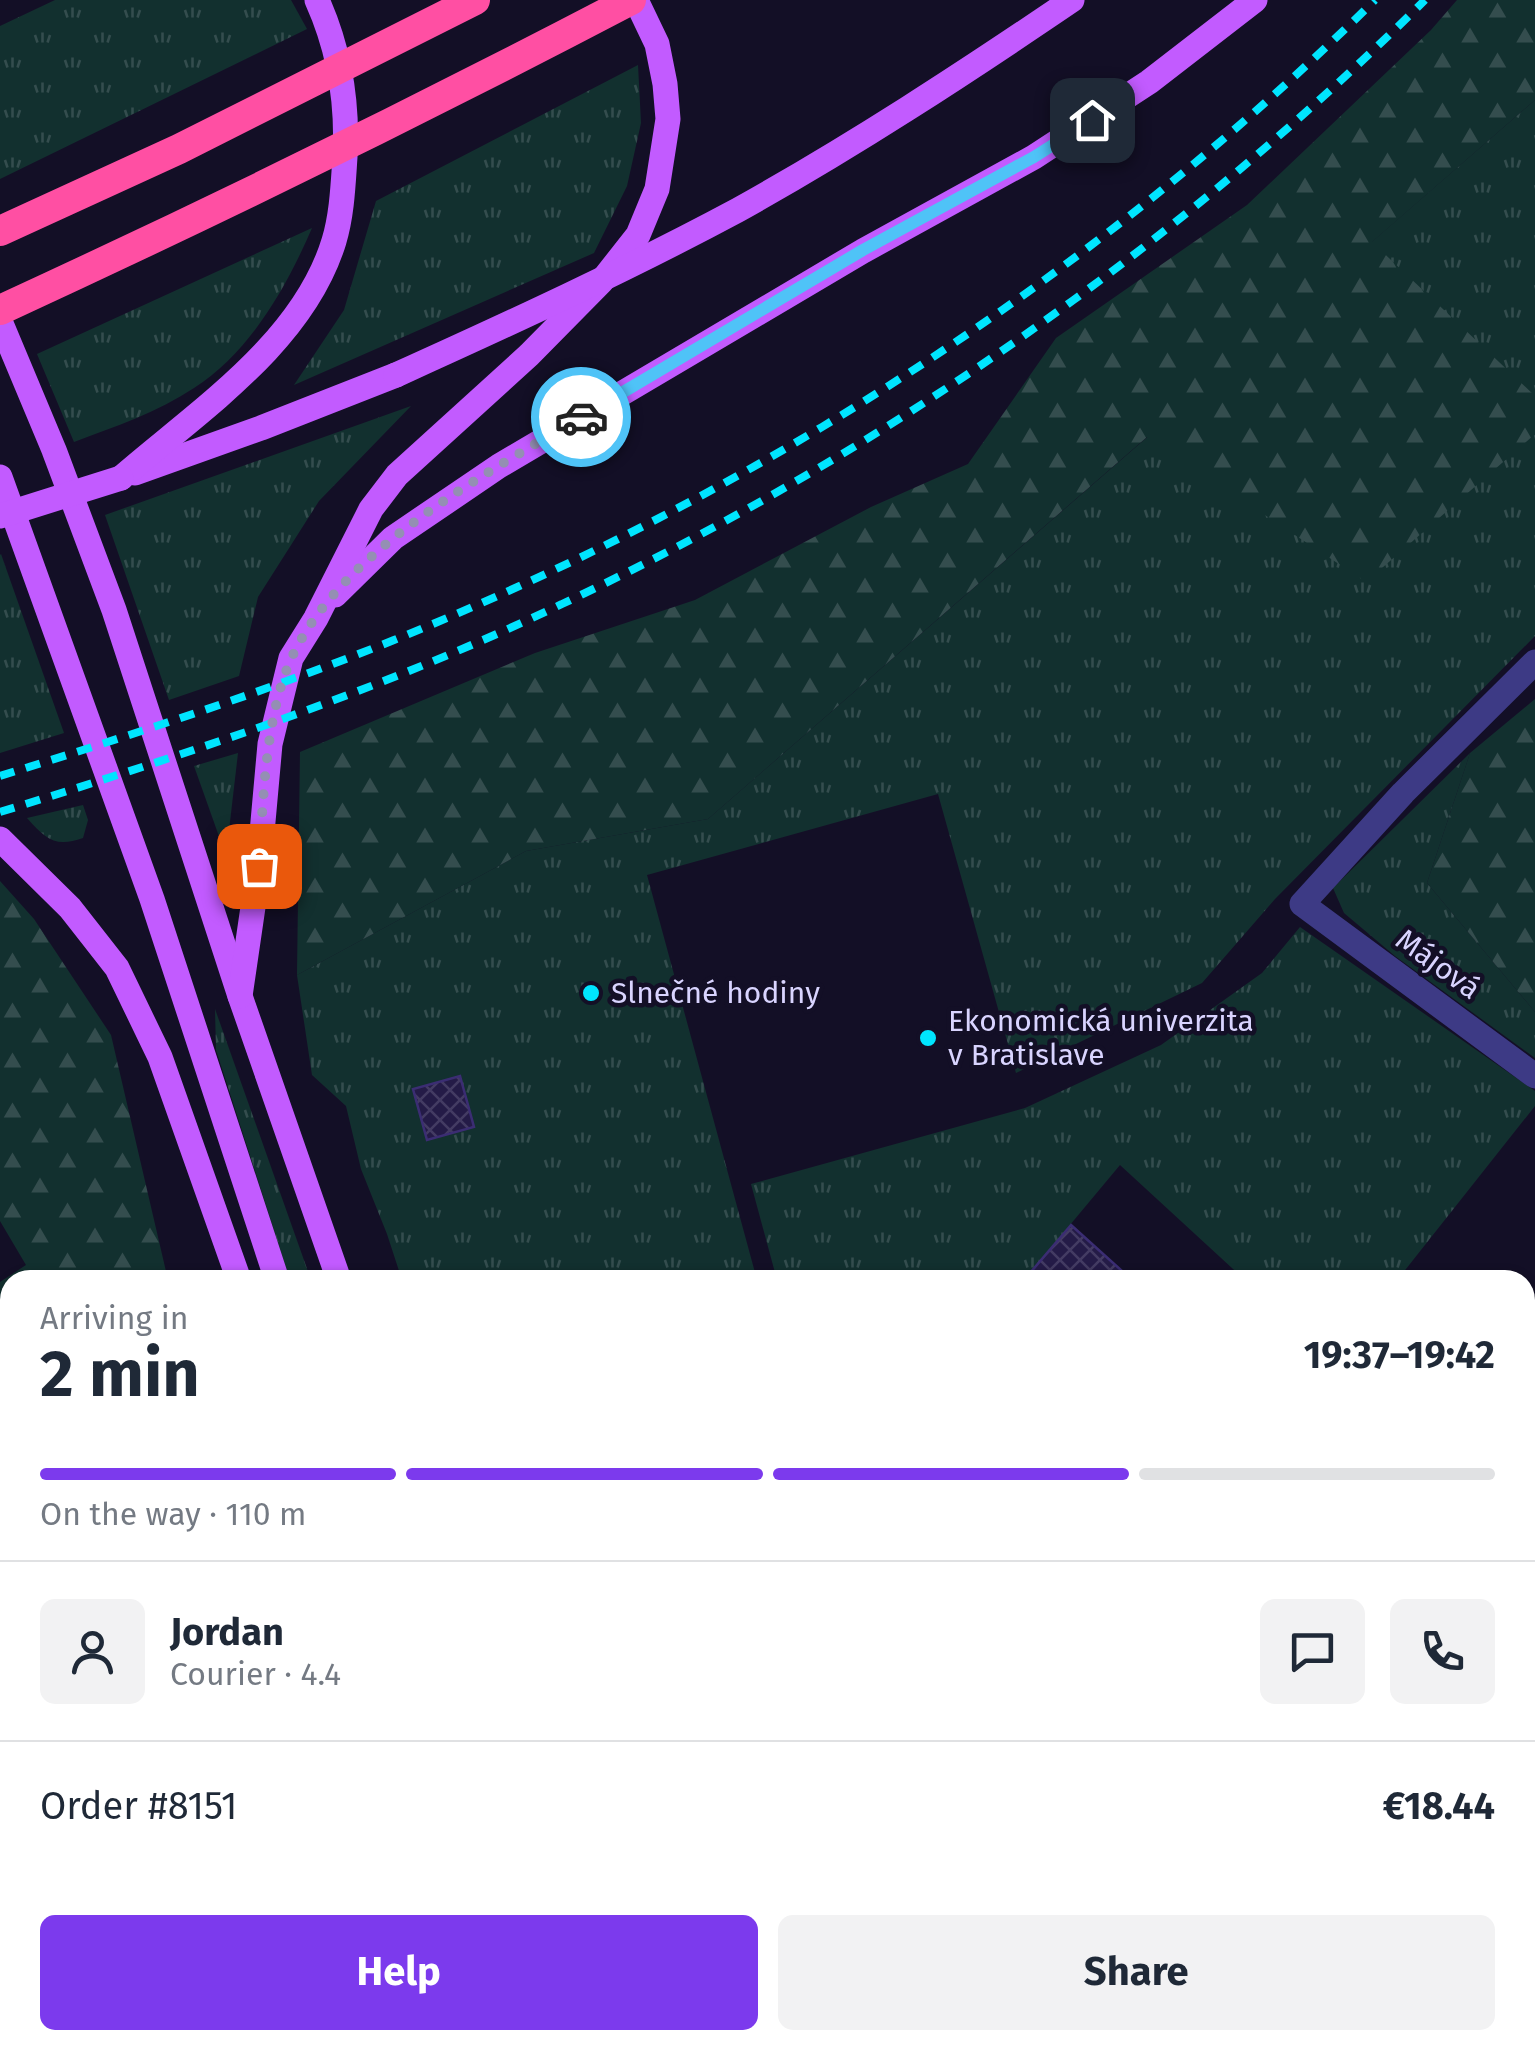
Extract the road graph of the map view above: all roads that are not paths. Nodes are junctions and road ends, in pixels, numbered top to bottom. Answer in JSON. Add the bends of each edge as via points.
{"nodes":[{"id":1,"x":317,"y":0,"type":"edge"},
{"id":2,"x":475,"y":0,"type":"edge"},
{"id":3,"x":633,"y":0,"type":"edge"},
{"id":4,"x":1072,"y":0,"type":"edge"},
{"id":5,"x":1255,"y":0,"type":"edge"},
{"id":6,"x":0,"y":231,"type":"edge"},
{"id":7,"x":0,"y":310,"type":"edge"},
{"id":8,"x":0,"y":321,"type":"edge"},
{"id":9,"x":0,"y":476,"type":"edge"},
{"id":10,"x":121,"y":478,"type":"junction"},
{"id":11,"x":0,"y":516,"type":"edge"},
{"id":12,"x":316,"y":618,"type":"junction"},
{"id":13,"x":1535,"y":662,"type":"edge"},
{"id":14,"x":0,"y":839,"type":"edge"},
{"id":15,"x":240,"y":996,"type":"junction"},
{"id":16,"x":1535,"y":1076,"type":"edge"},
{"id":17,"x":235,"y":1270,"type":"edge"},
{"id":18,"x":274,"y":1270,"type":"edge"},
{"id":19,"x":336,"y":1270,"type":"edge"}],
"edges":[{"from":1,"to":10,"type":"main road","via":[[344,80],[347,113],[334,243],[295,320],[266,352]]},
{"from":2,"to":6,"type":"highway","bridge":true},
{"from":3,"to":7,"type":"highway","bridge":true,"via":[[212,213]]},
{"from":3,"to":12,"type":"main road","via":[[657,44],[668,119],[657,189],[638,236],[528,355],[398,475],[371,508]]},
{"from":4,"to":10,"type":"main road","bridge":true,"via":[[929,97],[754,200],[553,304],[396,375]]},
{"from":5,"to":12,"type":"main road","via":[[1150,82],[1034,157],[863,250],[440,504],[393,538]]},
{"from":8,"to":15,"type":"main road","via":[[114,610]]},
{"from":9,"to":18,"type":"main road","via":[[152,900]]},
{"from":10,"to":11,"type":"main road","bridge":true},
{"from":12,"to":15,"type":"main road","via":[[292,658],[270,744]]},
{"from":13,"to":16,"type":"street","name":"Májová","via":[[1302,904]]},
{"from":14,"to":17,"type":"main road","via":[[70,908],[117,968],[160,1057]]},
{"from":15,"to":19,"type":"main road"}]}
